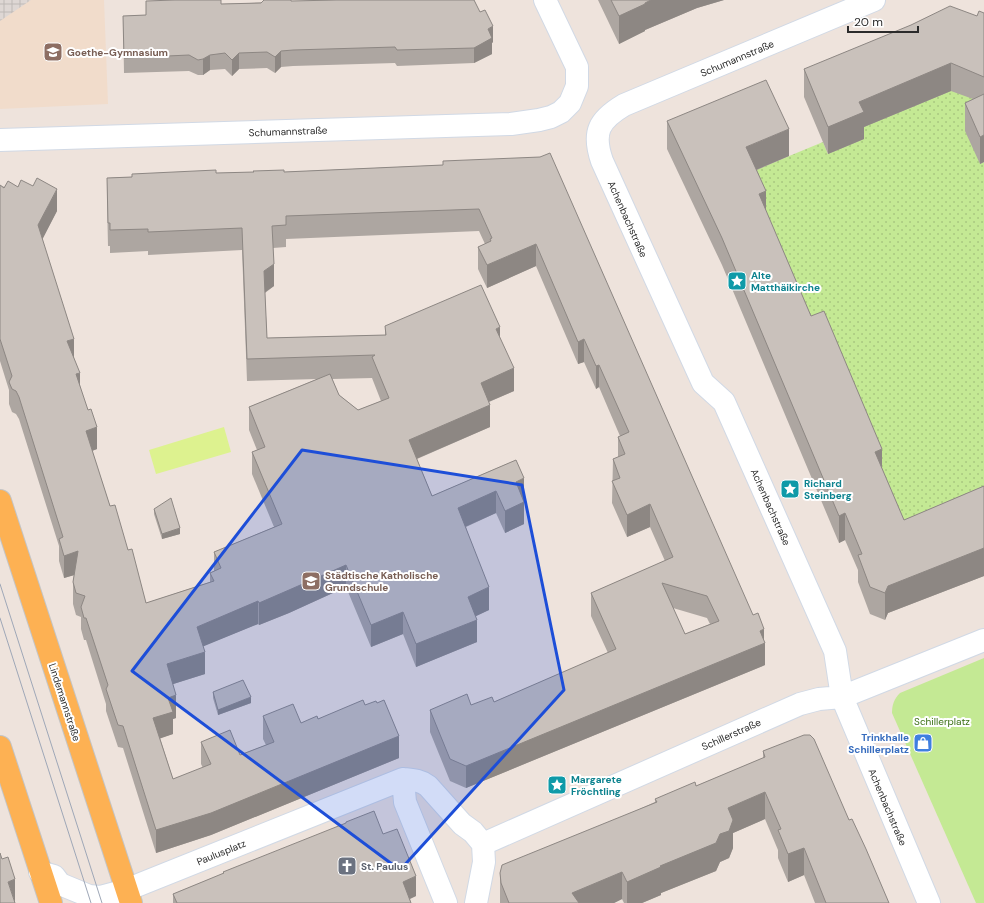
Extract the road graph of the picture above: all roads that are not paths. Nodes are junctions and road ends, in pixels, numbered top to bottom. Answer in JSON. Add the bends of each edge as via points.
{"nodes":[{"id":1,"x":545,"y":0,"type":"edge"},
{"id":2,"x":874,"y":0,"type":"edge"},
{"id":3,"x":604,"y":122,"type":"joint"},
{"id":4,"x":0,"y":140,"type":"edge"},
{"id":5,"x":0,"y":500,"type":"edge"},
{"id":6,"x":984,"y":640,"type":"edge"},
{"id":7,"x":842,"y":697,"type":"junction"},
{"id":8,"x":0,"y":747,"type":"edge"},
{"id":9,"x":402,"y":779,"type":"junction"},
{"id":10,"x":483,"y":844,"type":"junction"},
{"id":11,"x":40,"y":872,"type":"junction"},
{"id":12,"x":128,"y":897,"type":"edge"},
{"id":13,"x":50,"y":903,"type":"edge"},
{"id":14,"x":446,"y":903,"type":"edge"},
{"id":15,"x":476,"y":903,"type":"edge"},
{"id":16,"x":929,"y":903,"type":"edge"}],
"edges":[{"from":1,"to":4,"type":"street","name":"Schumannstraße","via":[[577,67],[577,86],[570,103],[551,117],[511,124]]},
{"from":2,"to":3,"type":"street","name":"Schumannstraße","via":[[624,105]]},
{"from":3,"to":7,"type":"street","name":"Achenbachstraße","via":[[597,147],[602,161],[703,384],[724,402],[728,409],[835,651]]},
{"from":5,"to":12,"type":"main road","name":"Lindemannstraße"},
{"from":6,"to":7,"type":"street","name":"Schillerstraße"},
{"from":7,"to":10,"type":"street","name":"Schillerstraße","via":[[800,704]]},
{"from":7,"to":16,"type":"street","name":"Achenbachstraße"},
{"from":8,"to":11,"type":"main road"},
{"from":9,"to":10,"type":"street","via":[[422,782],[428,786]]},
{"from":9,"to":12,"type":"street","name":"Paulusplatz"},
{"from":9,"to":14,"type":"street","via":[[405,802]]},
{"from":10,"to":15,"type":"street","via":[[484,862]]},
{"from":11,"to":12,"type":"street","name":"Paulusplatz","via":[[54,876],[60,884],[89,896]]},
{"from":11,"to":13,"type":"main road"}]}
